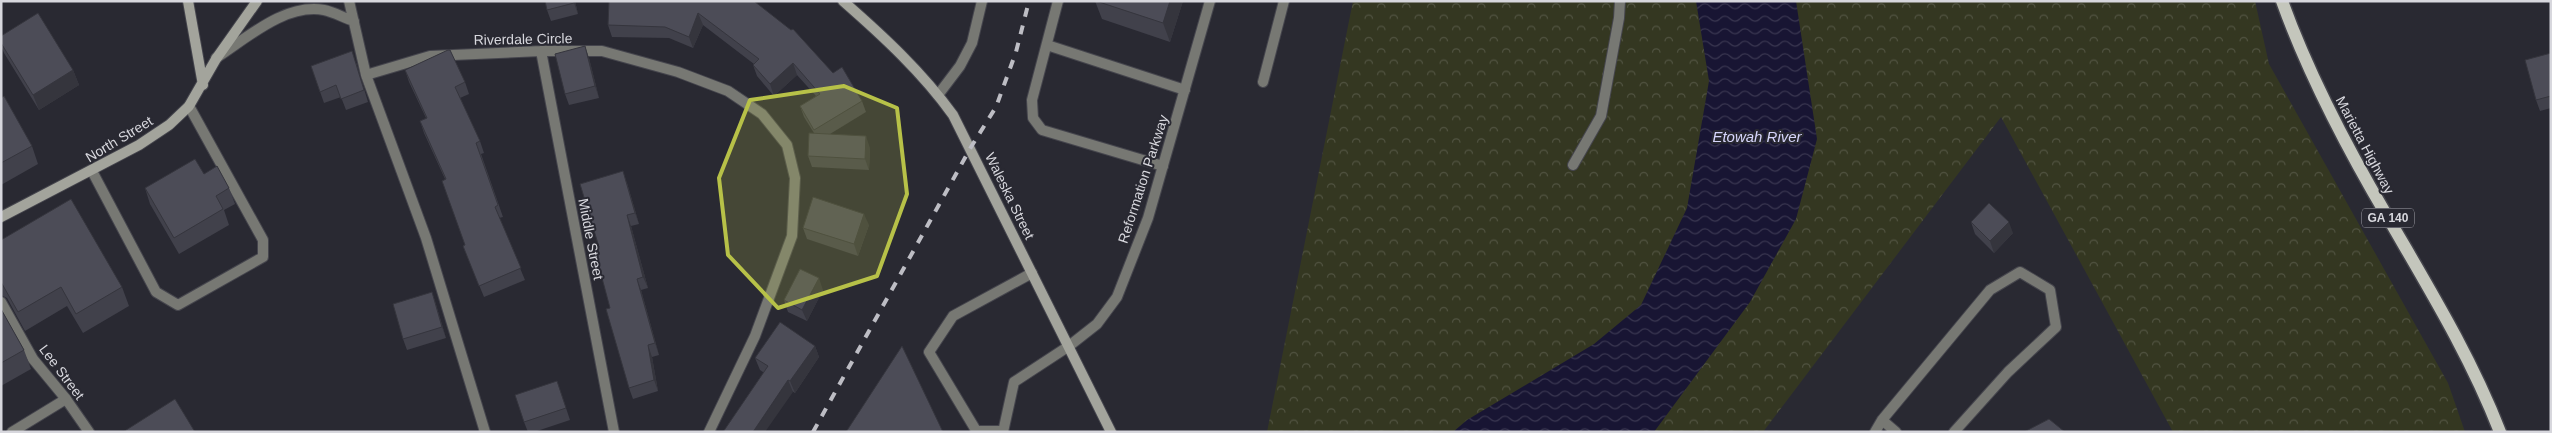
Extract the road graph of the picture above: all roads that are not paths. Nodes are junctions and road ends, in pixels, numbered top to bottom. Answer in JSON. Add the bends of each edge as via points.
{"nodes":[{"id":1,"x":188,"y":1,"type":"edge"},
{"id":2,"x":257,"y":1,"type":"edge"},
{"id":3,"x":349,"y":1,"type":"edge"},
{"id":4,"x":843,"y":1,"type":"edge"},
{"id":5,"x":982,"y":1,"type":"edge"},
{"id":6,"x":1058,"y":1,"type":"edge"},
{"id":7,"x":1210,"y":1,"type":"edge"},
{"id":8,"x":1284,"y":1,"type":"edge"},
{"id":9,"x":1620,"y":1,"type":"edge"},
{"id":10,"x":2282,"y":1,"type":"edge"},
{"id":11,"x":354,"y":21,"type":"junction"},
{"id":12,"x":1046,"y":45,"type":"junction"},
{"id":13,"x":541,"y":51,"type":"junction"},
{"id":14,"x":216,"y":59,"type":"junction"},
{"id":15,"x":366,"y":75,"type":"junction"},
{"id":16,"x":1263,"y":82,"type":"dead end"},
{"id":17,"x":203,"y":85,"type":"junction"},
{"id":18,"x":1185,"y":90,"type":"junction"},
{"id":19,"x":938,"y":94,"type":"junction"},
{"id":20,"x":188,"y":106,"type":"junction"},
{"id":21,"x":1573,"y":165,"type":"dead end"},
{"id":22,"x":1163,"y":166,"type":"junction"},
{"id":23,"x":92,"y":171,"type":"junction"},
{"id":24,"x":1,"y":217,"type":"edge"},
{"id":25,"x":1032,"y":273,"type":"junction"},
{"id":26,"x":1,"y":302,"type":"edge"},
{"id":27,"x":1069,"y":346,"type":"junction"},
{"id":28,"x":66,"y":399,"type":"junction"},
{"id":29,"x":1882,"y":420,"type":"junction"},
{"id":30,"x":12,"y":432,"type":"edge"},
{"id":31,"x":89,"y":432,"type":"edge"},
{"id":32,"x":485,"y":432,"type":"edge"},
{"id":33,"x":614,"y":432,"type":"edge"},
{"id":34,"x":709,"y":432,"type":"edge"},
{"id":35,"x":978,"y":432,"type":"edge"},
{"id":36,"x":1003,"y":432,"type":"edge"},
{"id":37,"x":1111,"y":432,"type":"edge"},
{"id":38,"x":1875,"y":432,"type":"edge"},
{"id":39,"x":1896,"y":432,"type":"edge"},
{"id":40,"x":1954,"y":432,"type":"edge"},
{"id":41,"x":2500,"y":432,"type":"edge"}],
"edges":[{"from":1,"to":17,"type":"main road"},
{"from":2,"to":14,"type":"main road","name":"North Street"},
{"from":3,"to":11,"type":"street"},
{"from":4,"to":19,"type":"main road","name":"Waleska Street","via":[[902,54]]},
{"from":5,"to":19,"type":"street","via":[[972,43],[960,66]]},
{"from":6,"to":12,"type":"street"},
{"from":7,"to":18,"type":"street","name":"Reformation Parkway"},
{"from":8,"to":16,"type":"street"},
{"from":9,"to":21,"type":"street","via":[[1601,116]]},
{"from":10,"to":41,"type":"main road","name":"Marietta Highway","number":"GA 140","via":[[2324,100],[2386,215],[2456,333]]},
{"from":11,"to":14,"type":"street","via":[[324,10],[295,12],[271,22]]},
{"from":11,"to":15,"type":"street"},
{"from":12,"to":18,"type":"street"},
{"from":12,"to":22,"type":"street","via":[[1032,100],[1032,118],[1042,130]]},
{"from":13,"to":15,"type":"street","name":"Riverdale Circle","via":[[430,56]]},
{"from":13,"to":33,"type":"street","name":"Middle Street"},
{"from":13,"to":34,"type":"street","name":"Riverdale Circle","via":[[602,51],[686,75],[728,91],[762,114],[787,145],[795,178],[792,236],[755,336]]},
{"from":14,"to":17,"type":"main road","name":"North Street"},
{"from":15,"to":32,"type":"street","via":[[426,238]]},
{"from":17,"to":20,"type":"main road","name":"North Street"},
{"from":18,"to":22,"type":"street","name":"Reformation Parkway"},
{"from":19,"to":25,"type":"main road","name":"Waleska Street","via":[[970,147]]},
{"from":20,"to":23,"type":"main road","name":"North Street","via":[[140,145]]},
{"from":20,"to":23,"type":"street","via":[[263,240],[263,258],[178,305],[156,292]]},
{"from":22,"to":27,"type":"street","name":"Reformation Parkway","via":[[1148,218],[1117,297],[1096,324]]},
{"from":23,"to":24,"type":"main road","name":"North Street"},
{"from":25,"to":27,"type":"main road","name":"Waleska Street"},
{"from":25,"to":35,"type":"street","via":[[953,316],[929,352]]},
{"from":26,"to":28,"type":"street","name":"Lee Street","via":[[33,360]]},
{"from":27,"to":36,"type":"street","name":"Reformation Parkway","via":[[1014,382]]},
{"from":27,"to":37,"type":"main road","name":"Waleska Street"},
{"from":28,"to":30,"type":"street"},
{"from":28,"to":31,"type":"street","name":"Lee Street"},
{"from":29,"to":38,"type":"street"},
{"from":29,"to":39,"type":"street"},
{"from":29,"to":40,"type":"street","via":[[1990,290],[2020,272],[2050,290],[2056,327],[2008,372]]},
{"from":35,"to":36,"type":"street"}]}
